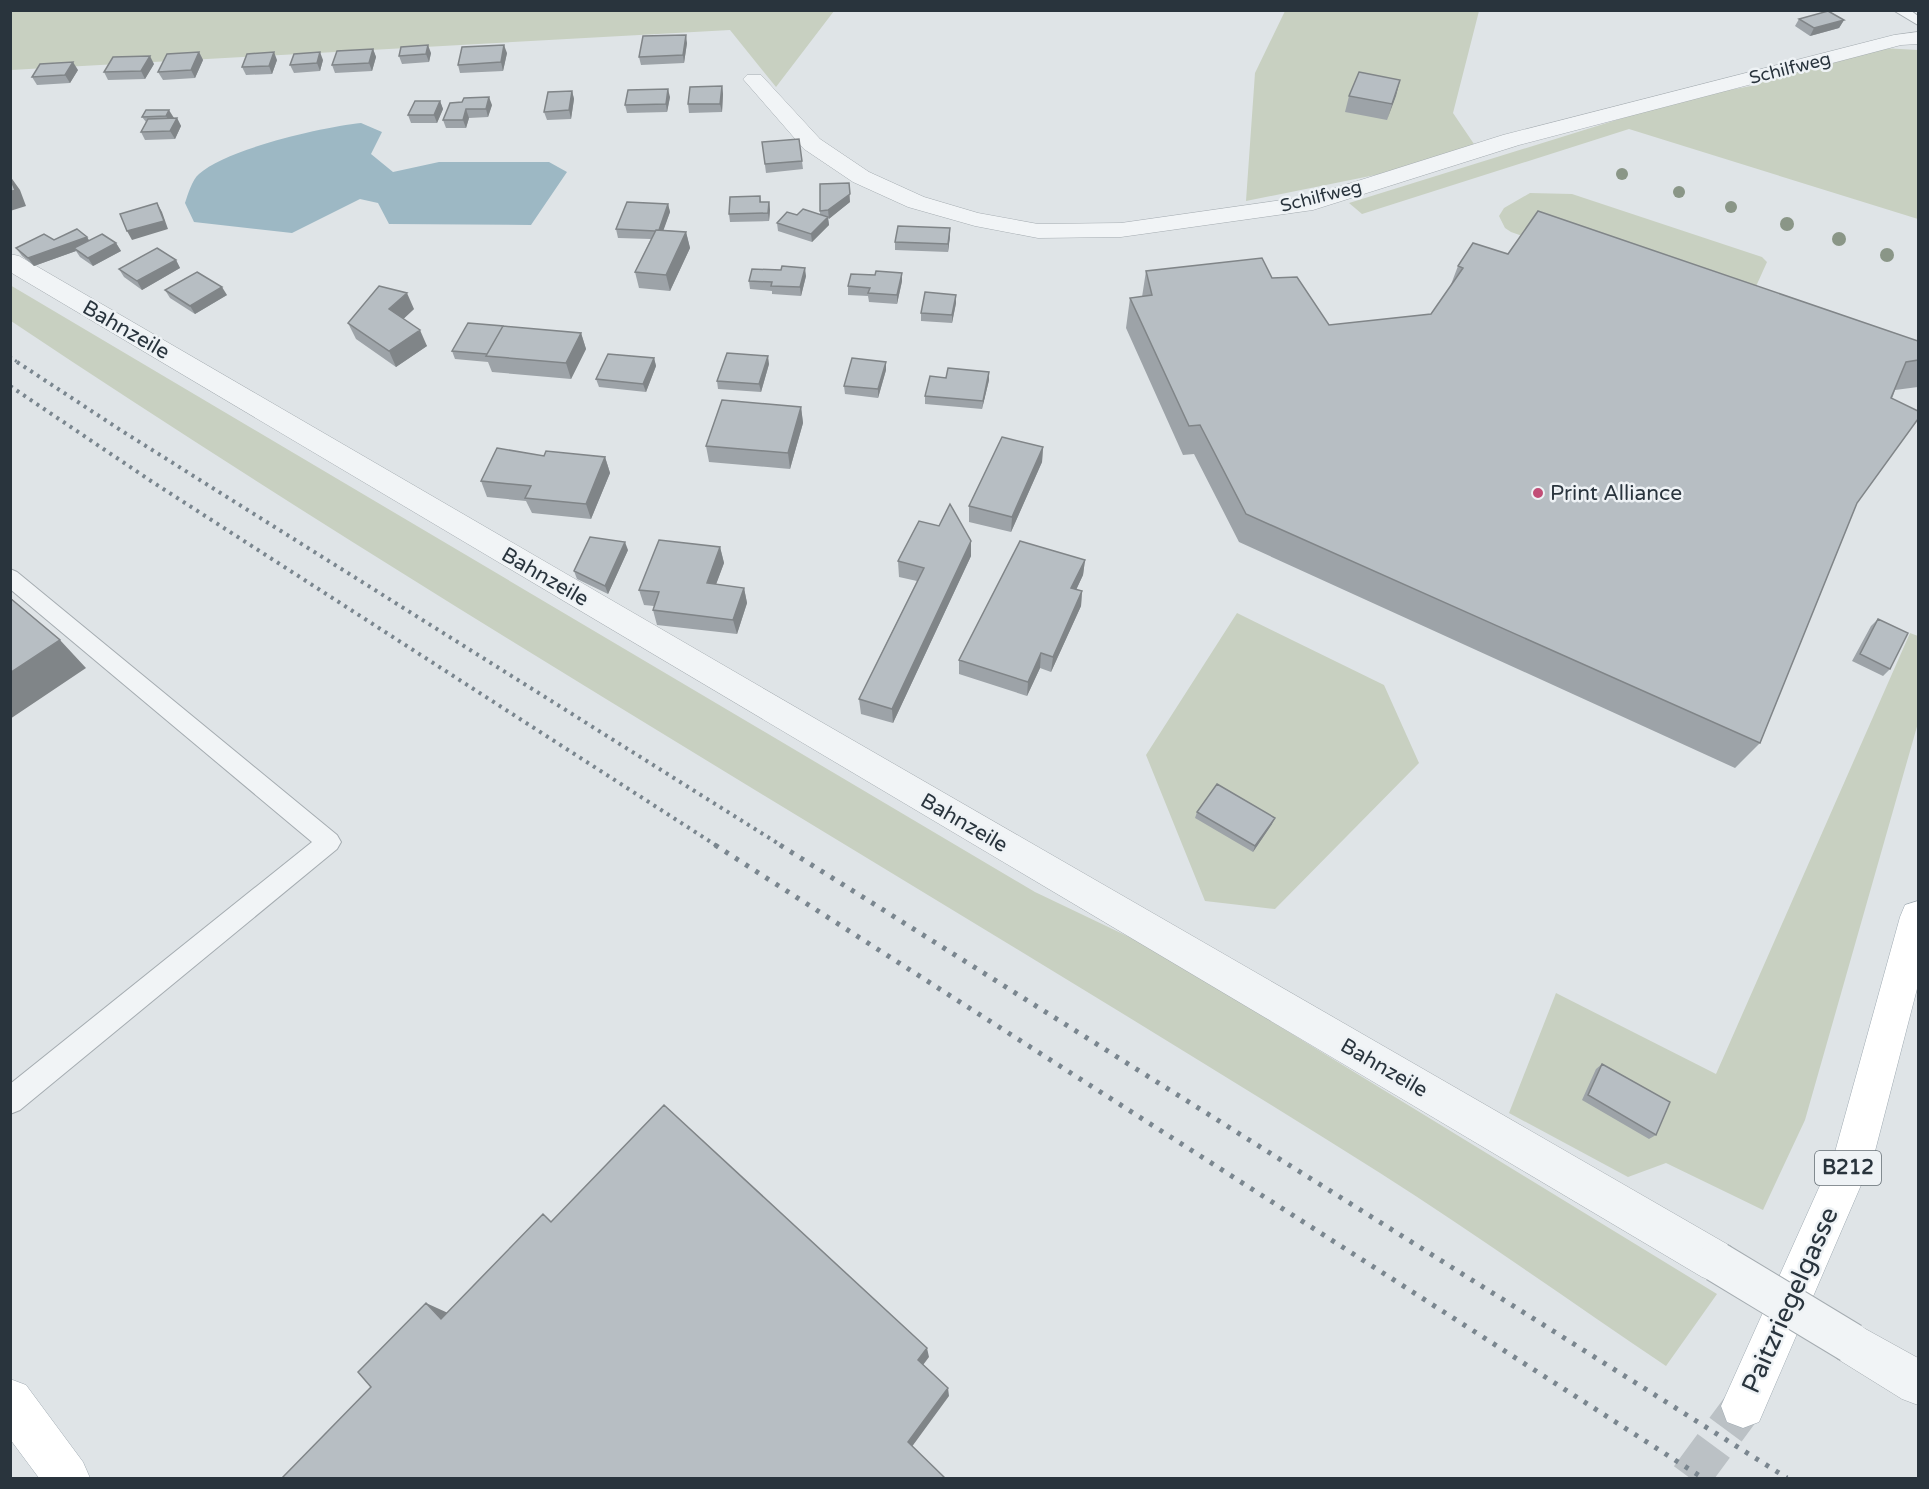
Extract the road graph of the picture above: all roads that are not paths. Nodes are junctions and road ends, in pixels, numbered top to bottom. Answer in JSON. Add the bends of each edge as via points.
{"nodes":[{"id":1,"x":1899,"y":10,"type":"edge"},
{"id":2,"x":1918,"y":21,"type":"edge"},
{"id":3,"x":1918,"y":38,"type":"edge"},
{"id":4,"x":754,"y":79,"type":"dead end"},
{"id":5,"x":10,"y":261,"type":"edge"},
{"id":6,"x":10,"y":577,"type":"edge"},
{"id":7,"x":1918,"y":917,"type":"edge"},
{"id":8,"x":10,"y":1101,"type":"edge"},
{"id":9,"x":1918,"y":1383,"type":"edge"},
{"id":10,"x":10,"y":1401,"type":"edge"},
{"id":11,"x":1743,"y":1406,"type":"tunnel mouth"},
{"id":12,"x":67,"y":1479,"type":"edge"}],
"edges":[{"from":1,"to":2,"type":"lane"},
{"from":3,"to":4,"type":"street","name":"Schilfweg","via":[[1901,39],[1511,140],[1312,203],[1121,230],[1038,231],[916,202],[861,177],[812,144]]},
{"from":5,"to":9,"type":"street","name":"Bahnzeile","bridge":true},
{"from":6,"to":8,"type":"lane","via":[[329,842]]},
{"from":7,"to":11,"type":"main road","name":"Paitzriegelgasse","number":"B212","via":[[1854,1155]]},
{"from":10,"to":12,"type":"main road"}]}
